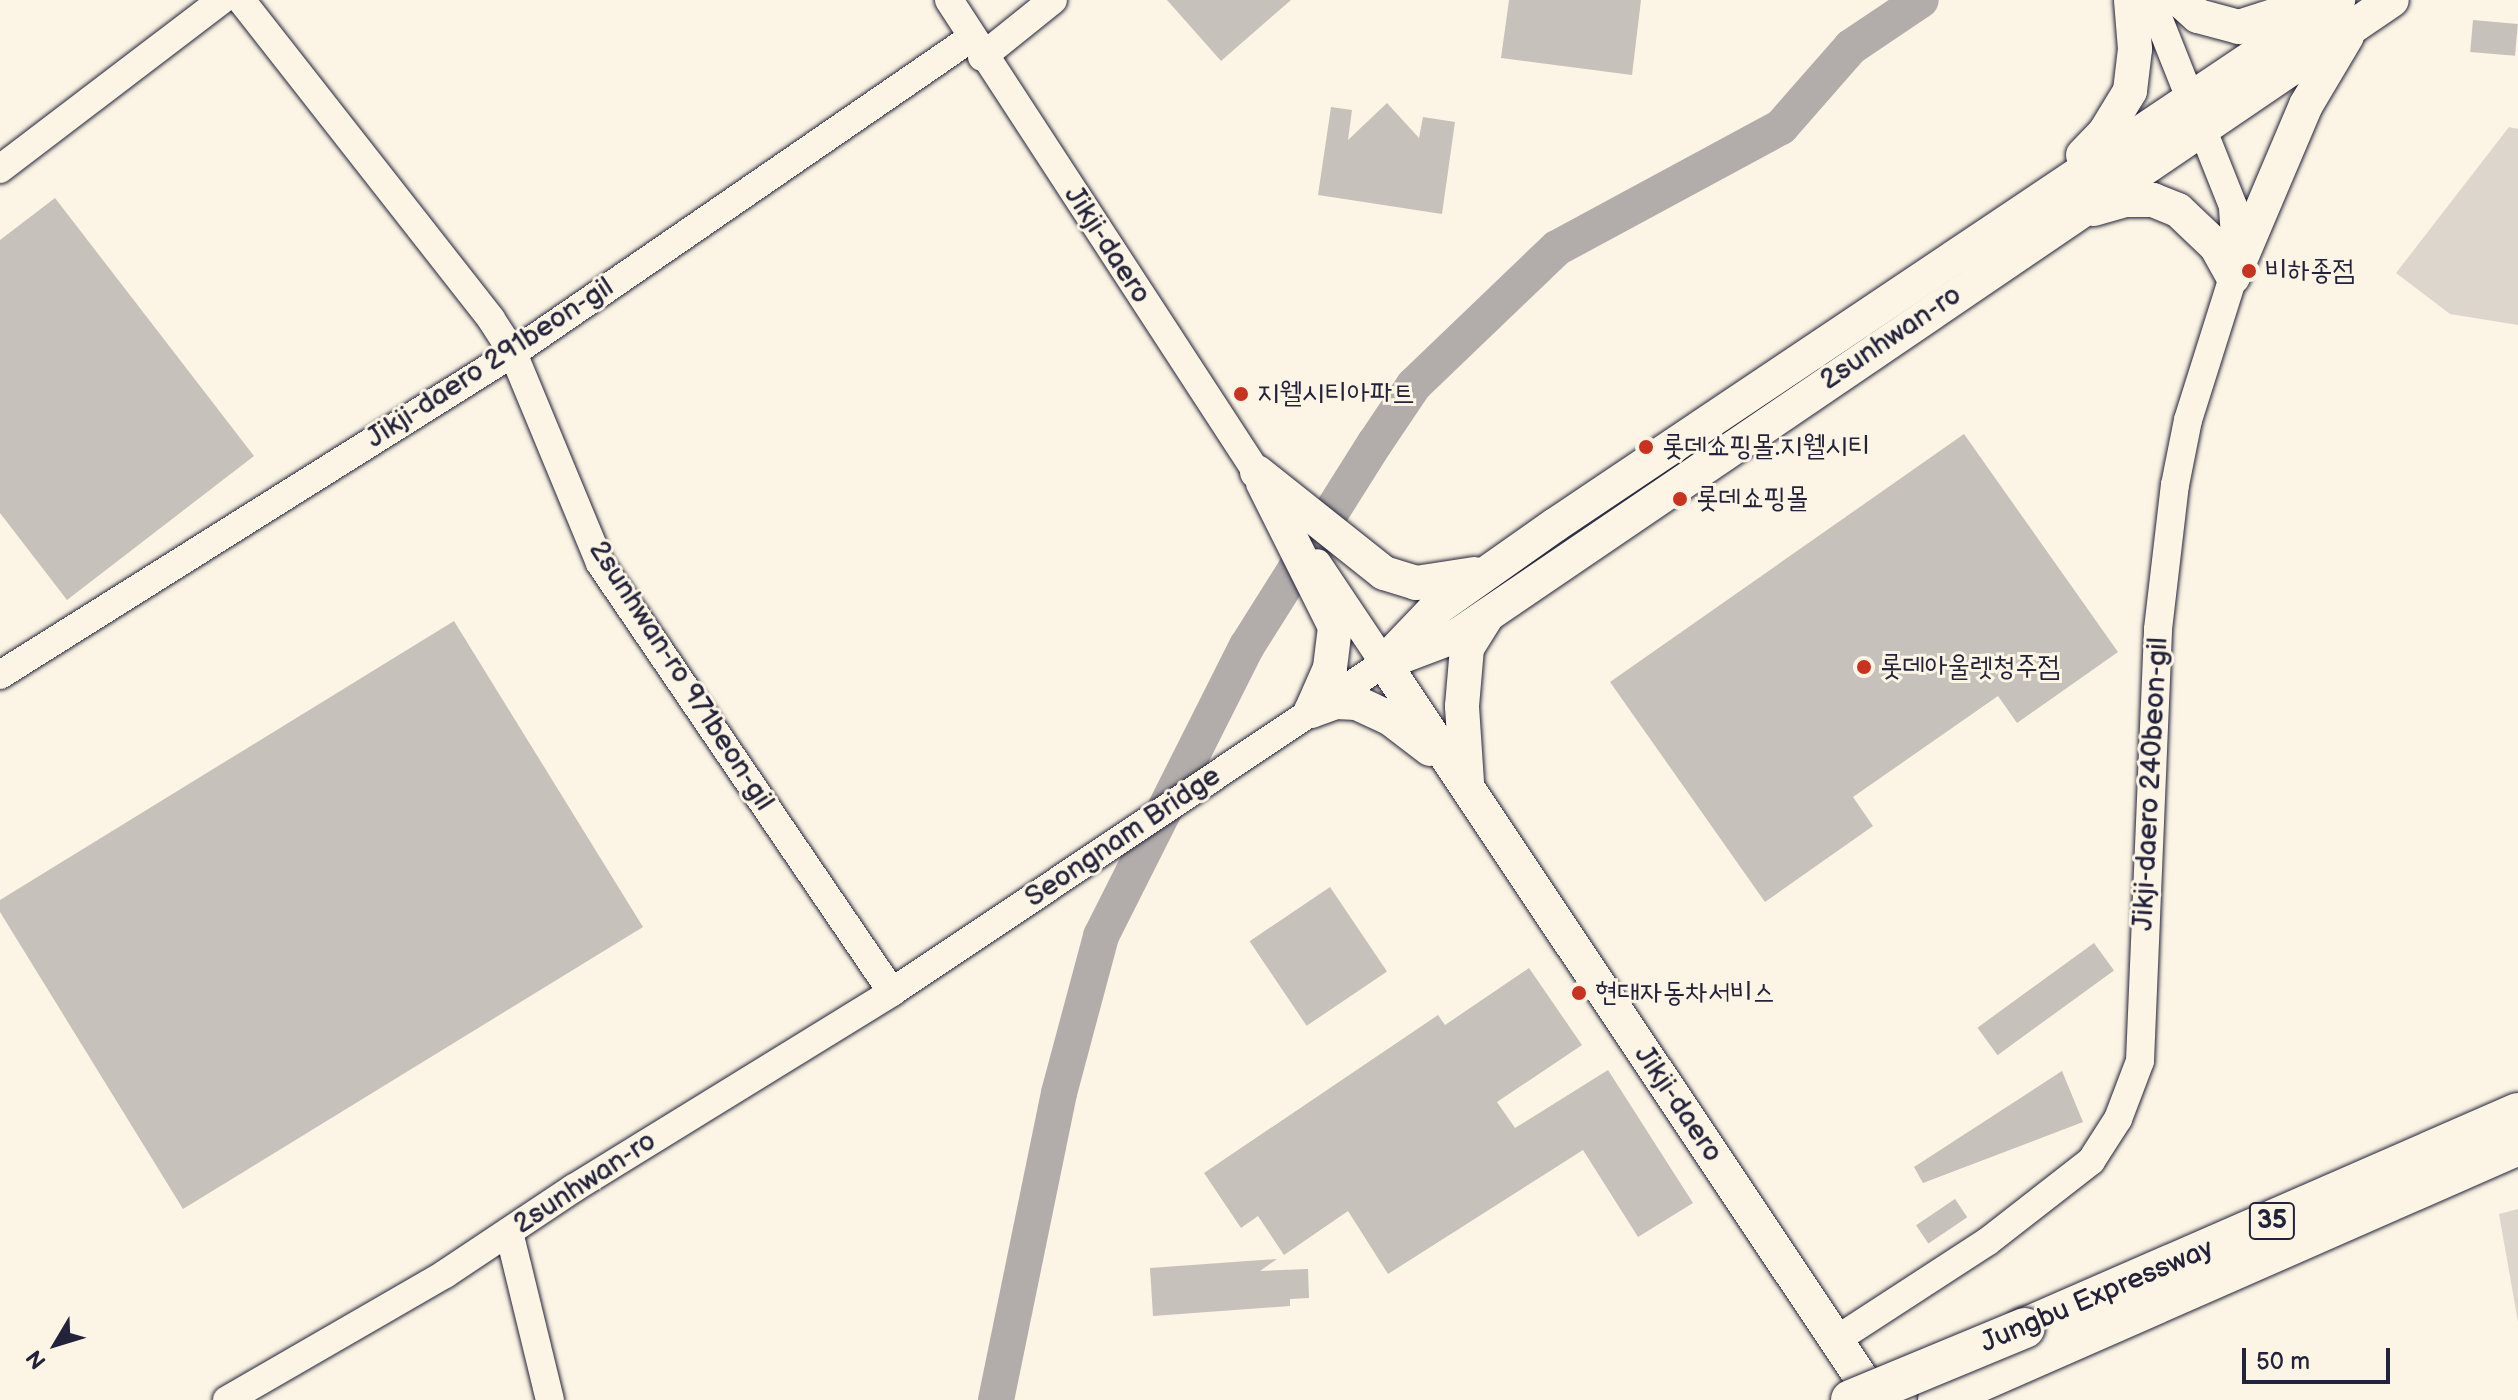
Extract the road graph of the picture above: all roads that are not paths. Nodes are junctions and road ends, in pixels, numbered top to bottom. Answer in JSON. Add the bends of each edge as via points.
{"nodes":[{"id":1,"x":222,"y":0,"type":"edge"},
{"id":2,"x":241,"y":0,"type":"edge"},
{"id":3,"x":949,"y":0,"type":"edge"},
{"id":4,"x":1053,"y":0,"type":"edge"},
{"id":5,"x":2180,"y":0,"type":"edge"},
{"id":6,"x":2319,"y":0,"type":"edge"},
{"id":7,"x":2392,"y":0,"type":"edge"},
{"id":8,"x":2138,"y":2,"type":"edge"},
{"id":9,"x":2346,"y":13,"type":"edge"},
{"id":10,"x":977,"y":48,"type":"junction"},
{"id":11,"x":2194,"y":115,"type":"junction"},
{"id":12,"x":0,"y":169,"type":"edge"},
{"id":13,"x":2233,"y":206,"type":"junction"},
{"id":14,"x":2071,"y":217,"type":"junction"},
{"id":15,"x":2252,"y":234,"type":"junction"},
{"id":16,"x":1980,"y":236,"type":"junction"},
{"id":17,"x":2233,"y":277,"type":"junction"},
{"id":18,"x":513,"y":353,"type":"junction"},
{"id":19,"x":1264,"y":484,"type":"junction"},
{"id":20,"x":1494,"y":568,"type":"junction"},
{"id":21,"x":1338,"y":607,"type":"junction"},
{"id":22,"x":1486,"y":616,"type":"junction"},
{"id":23,"x":1384,"y":663,"type":"junction"},
{"id":24,"x":0,"y":675,"type":"edge"},
{"id":25,"x":1309,"y":712,"type":"junction"},
{"id":26,"x":1469,"y":790,"type":"junction"},
{"id":27,"x":940,"y":960,"type":"joint"},
{"id":28,"x":892,"y":992,"type":"junction"},
{"id":29,"x":2518,"y":1113,"type":"edge"},
{"id":30,"x":2518,"y":1145,"type":"edge"},
{"id":31,"x":509,"y":1232,"type":"junction"},
{"id":32,"x":1836,"y":1340,"type":"junction"},
{"id":33,"x":2034,"y":1341,"type":"junction"},
{"id":34,"x":227,"y":1400,"type":"edge"},
{"id":35,"x":550,"y":1400,"type":"edge"},
{"id":36,"x":1851,"y":1400,"type":"edge"},
{"id":37,"x":1876,"y":1400,"type":"edge"},
{"id":38,"x":1938,"y":1400,"type":"edge"}],
"edges":[{"from":1,"to":12,"type":"street"},
{"from":2,"to":18,"type":"street","name":"2sunhwan-ro 971beon-gil"},
{"from":3,"to":10,"type":"street","name":"Jikji-daero"},
{"from":4,"to":10,"type":"street","name":"Jikji-daero 291beon-gil"},
{"from":5,"to":6,"type":"main road","via":[[2198,16],[2239,27]]},
{"from":7,"to":9,"type":"main road","name":"2sunhwan-ro"},
{"from":8,"to":11,"type":"street","name":"Jikji-daero 240beon-gil"},
{"from":8,"to":16,"type":"main road","via":[[2134,72],[2113,121],[2083,155]]},
{"from":9,"to":11,"type":"main road","name":"2sunhwan-ro"},
{"from":9,"to":15,"type":"main road"},
{"from":10,"to":18,"type":"street","name":"Jikji-daero 291beon-gil"},
{"from":10,"to":19,"type":"street","name":"Jikji-daero"},
{"from":11,"to":13,"type":"street","name":"Jikji-daero 240beon-gil"},
{"from":11,"to":14,"type":"main road","name":"2sunhwan-ro"},
{"from":11,"to":16,"type":"main road","name":"2sunhwan-ro"},
{"from":13,"to":15,"type":"street"},
{"from":13,"to":17,"type":"street","name":"Jikji-daero 240beon-gil"},
{"from":14,"to":17,"type":"main road","via":[[2125,200],[2153,200],[2198,224]]},
{"from":14,"to":22,"type":"main road","name":"2sunhwan-ro"},
{"from":15,"to":17,"type":"main road"},
{"from":16,"to":20,"type":"main road","name":"2sunhwan-ro"},
{"from":17,"to":32,"type":"street","name":"Jikji-daero 240beon-gil","via":[[2188,420],[2158,629],[2140,1061],[2118,1119],[2091,1161],[1987,1242]]},
{"from":18,"to":24,"type":"street","name":"Jikji-daero 291beon-gil"},
{"from":18,"to":28,"type":"street","name":"2sunhwan-ro 971beon-gil","via":[[600,563]]},
{"from":19,"to":20,"type":"main road","via":[[1384,573],[1416,583],[1450,582]]},
{"from":19,"to":21,"type":"main road"},
{"from":20,"to":23,"type":"main road","name":"2sunhwan-ro","via":[[1433,611]]},
{"from":21,"to":23,"type":"street","name":"Jikji-daero"},
{"from":21,"to":25,"type":"main road","via":[[1334,648]]},
{"from":22,"to":23,"type":"main road","name":"2sunhwan-ro","via":[[1458,635]]},
{"from":22,"to":26,"type":"main road","via":[[1467,648],[1464,677],[1462,740]]},
{"from":23,"to":25,"type":"street","name":"2sunhwan-ro"},
{"from":23,"to":26,"type":"main road","name":"Jikji-daero"},
{"from":25,"to":26,"type":"main road","via":[[1347,701],[1384,716],[1421,740]]},
{"from":25,"to":27,"type":"street","name":"Seongnam Bridge"},
{"from":26,"to":32,"type":"main road","name":"Jikji-daero"},
{"from":27,"to":28,"type":"street","name":"2sunhwan-ro"},
{"from":28,"to":31,"type":"street","name":"2sunhwan-ro"},
{"from":29,"to":33,"type":"highway","name":"Jungbu Expressway","number":"35"},
{"from":30,"to":33,"type":"highway","name":"Jungbu Expressway","number":"35"},
{"from":31,"to":34,"type":"street","name":"2sunhwan-ro"},
{"from":31,"to":35,"type":"street"},
{"from":32,"to":37,"type":"main road","name":"Jikji-daero"},
{"from":33,"to":36,"type":"highway","name":"Jungbu Expressway","number":"35","bridge":true},
{"from":33,"to":38,"type":"highway","name":"Jungbu Expressway","number":"35"}]}
